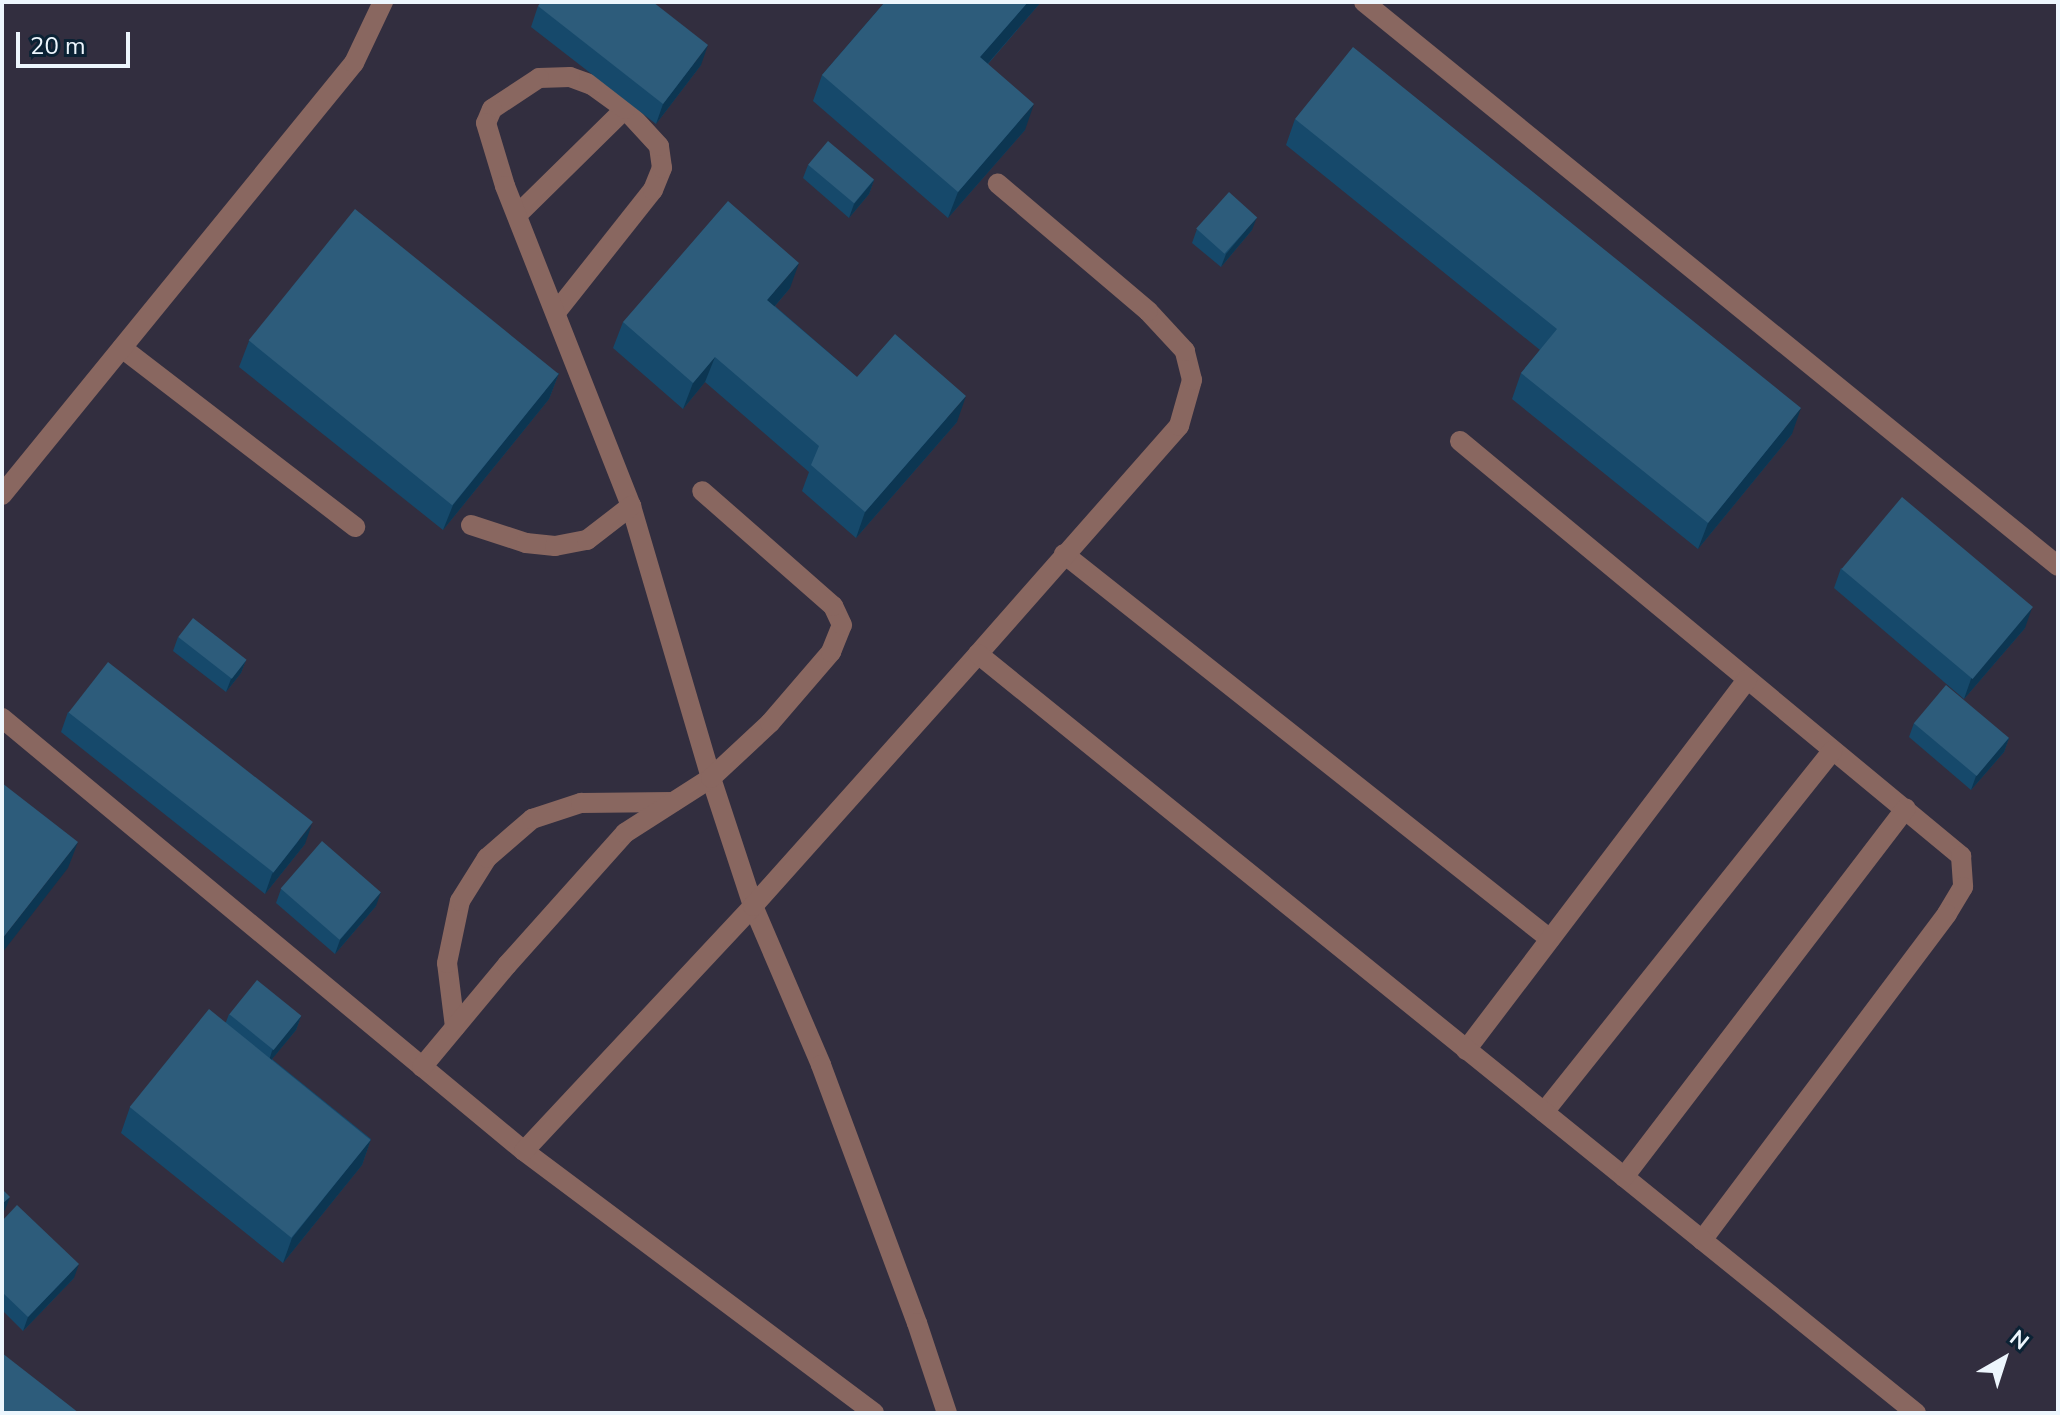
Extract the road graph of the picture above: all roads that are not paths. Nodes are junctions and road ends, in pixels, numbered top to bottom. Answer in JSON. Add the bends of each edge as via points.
{"nodes":[{"id":1,"x":383,"y":2,"type":"edge"},
{"id":2,"x":1364,"y":2,"type":"edge"},
{"id":3,"x":625,"y":109,"type":"junction"},
{"id":4,"x":998,"y":184,"type":"edge"},
{"id":5,"x":517,"y":215,"type":"junction"},
{"id":6,"x":557,"y":311,"type":"junction"},
{"id":7,"x":122,"y":348,"type":"junction"},
{"id":8,"x":1460,"y":441,"type":"dead end"},
{"id":9,"x":702,"y":491,"type":"dead end"},
{"id":10,"x":2,"y":495,"type":"edge"},
{"id":11,"x":631,"y":506,"type":"junction"},
{"id":12,"x":471,"y":525,"type":"dead end"},
{"id":13,"x":355,"y":527,"type":"dead end"},
{"id":14,"x":1064,"y":554,"type":"junction"},
{"id":15,"x":2058,"y":566,"type":"edge"},
{"id":16,"x":978,"y":654,"type":"junction"},
{"id":17,"x":1747,"y":680,"type":"junction"},
{"id":18,"x":2,"y":718,"type":"edge"},
{"id":19,"x":1832,"y":751,"type":"junction"},
{"id":20,"x":711,"y":778,"type":"junction"},
{"id":21,"x":673,"y":802,"type":"junction"},
{"id":22,"x":1906,"y":808,"type":"junction"},
{"id":23,"x":753,"y":906,"type":"junction"},
{"id":24,"x":1550,"y":939,"type":"junction"},
{"id":25,"x":455,"y":1027,"type":"junction"},
{"id":26,"x":1466,"y":1050,"type":"junction"},
{"id":27,"x":422,"y":1067,"type":"junction"},
{"id":28,"x":1544,"y":1112,"type":"junction"},
{"id":29,"x":524,"y":1151,"type":"junction"},
{"id":30,"x":1624,"y":1177,"type":"junction"},
{"id":31,"x":1702,"y":1240,"type":"junction"},
{"id":32,"x":874,"y":1413,"type":"edge"},
{"id":33,"x":947,"y":1413,"type":"edge"},
{"id":34,"x":1916,"y":1413,"type":"edge"}],
"edges":[{"from":1,"to":7,"type":"lane","via":[[354,63]]},
{"from":2,"to":15,"type":"lane"},
{"from":3,"to":5,"type":"lane"},
{"from":3,"to":5,"type":"lane","via":[[592,85],[570,77],[539,78],[492,109],[486,123]]},
{"from":3,"to":6,"type":"lane","via":[[659,146],[662,168],[653,190]]},
{"from":4,"to":14,"type":"lane","via":[[1148,311],[1185,351],[1192,380],[1179,426]]},
{"from":5,"to":6,"type":"lane"},
{"from":6,"to":11,"type":"lane"},
{"from":7,"to":10,"type":"lane"},
{"from":7,"to":13,"type":"lane"},
{"from":8,"to":17,"type":"lane"},
{"from":9,"to":20,"type":"lane","via":[[833,606],[842,625],[831,652],[770,723]]},
{"from":11,"to":12,"type":"lane","via":[[587,540],[555,546],[526,543]]},
{"from":11,"to":20,"type":"lane"},
{"from":14,"to":16,"type":"lane"},
{"from":14,"to":24,"type":"lane"},
{"from":16,"to":23,"type":"lane"},
{"from":16,"to":26,"type":"lane"},
{"from":17,"to":19,"type":"lane"},
{"from":17,"to":24,"type":"lane"},
{"from":18,"to":27,"type":"lane"},
{"from":19,"to":22,"type":"lane"},
{"from":19,"to":28,"type":"lane"},
{"from":20,"to":21,"type":"lane"},
{"from":20,"to":23,"type":"lane"},
{"from":21,"to":25,"type":"lane","via":[[625,833]]},
{"from":21,"to":25,"type":"lane","via":[[581,803],[532,819],[487,858],[460,901],[447,963]]},
{"from":22,"to":30,"type":"lane"},
{"from":22,"to":31,"type":"lane","via":[[1961,856],[1963,887]]},
{"from":23,"to":29,"type":"lane"},
{"from":23,"to":33,"type":"lane","via":[[821,1065]]},
{"from":24,"to":26,"type":"lane"},
{"from":25,"to":27,"type":"lane"},
{"from":26,"to":28,"type":"lane"},
{"from":27,"to":29,"type":"lane"},
{"from":28,"to":30,"type":"lane"},
{"from":29,"to":32,"type":"lane"},
{"from":30,"to":31,"type":"lane"},
{"from":31,"to":34,"type":"lane"}]}
